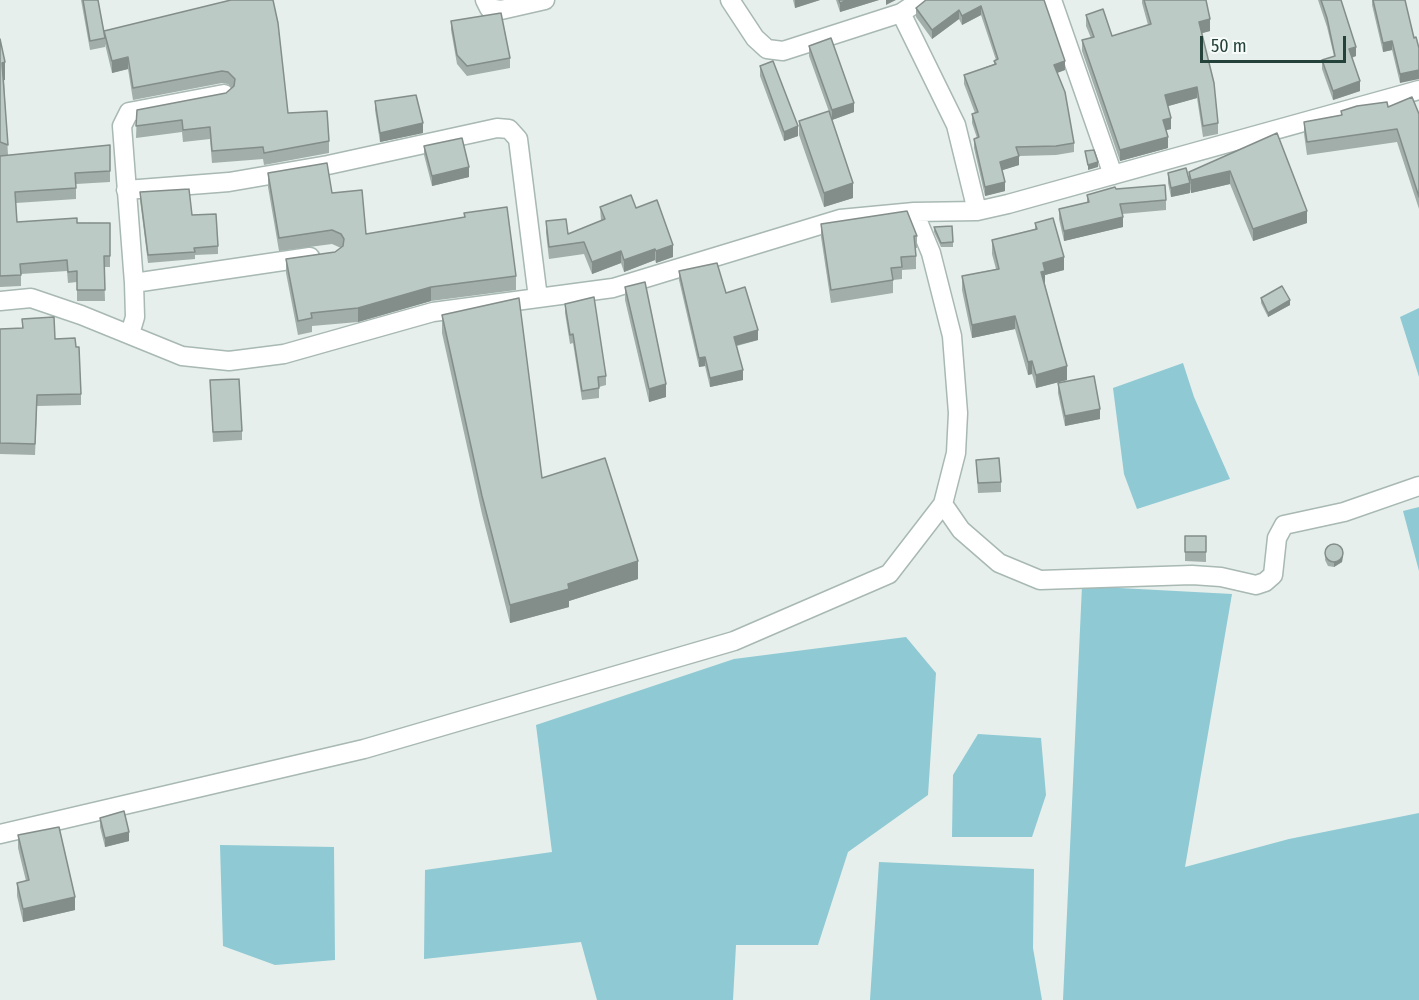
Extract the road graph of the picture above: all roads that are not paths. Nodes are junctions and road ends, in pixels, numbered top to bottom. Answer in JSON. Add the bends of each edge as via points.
{"nodes":[{"id":1,"x":485,"y":0,"type":"edge"},
{"id":2,"x":545,"y":0,"type":"edge"},
{"id":3,"x":730,"y":0,"type":"edge"},
{"id":4,"x":921,"y":0,"type":"edge"},
{"id":5,"x":1052,"y":0,"type":"edge"},
{"id":6,"x":901,"y":13,"type":"junction"},
{"id":7,"x":1419,"y":90,"type":"edge"},
{"id":8,"x":224,"y":94,"type":"edge"},
{"id":9,"x":1113,"y":175,"type":"junction"},
{"id":10,"x":126,"y":190,"type":"junction"},
{"id":11,"x":977,"y":211,"type":"junction"},
{"id":12,"x":914,"y":212,"type":"junction"},
{"id":13,"x":333,"y":255,"type":"edge"},
{"id":14,"x":134,"y":284,"type":"junction"},
{"id":15,"x":538,"y":298,"type":"junction"},
{"id":16,"x":0,"y":301,"type":"edge"},
{"id":17,"x":130,"y":334,"type":"junction"},
{"id":18,"x":1419,"y":486,"type":"edge"},
{"id":19,"x":943,"y":504,"type":"junction"},
{"id":20,"x":0,"y":834,"type":"edge"}],
"edges":[{"from":1,"to":2,"type":"street","via":[[489,8],[501,10]]},
{"from":3,"to":6,"type":"street","via":[[755,38],[767,49],[783,51]]},
{"from":4,"to":6,"type":"street"},
{"from":5,"to":9,"type":"street"},
{"from":6,"to":11,"type":"street","via":[[956,125]]},
{"from":7,"to":9,"type":"street"},
{"from":8,"to":10,"type":"street","via":[[129,112],[122,126]]},
{"from":9,"to":11,"type":"street"},
{"from":10,"to":14,"type":"street"},
{"from":10,"to":15,"type":"street","via":[[229,182],[497,128],[509,129],[518,139]]},
{"from":11,"to":12,"type":"street"},
{"from":12,"to":15,"type":"street","via":[[840,219],[613,288]]},
{"from":12,"to":19,"type":"street","via":[[931,253],[952,336],[958,413],[956,453]]},
{"from":13,"to":14,"type":"street"},
{"from":14,"to":17,"type":"street","via":[[135,317]]},
{"from":15,"to":17,"type":"street","via":[[433,312],[284,354],[229,362],[182,356]]},
{"from":16,"to":17,"type":"street","via":[[31,298]]},
{"from":18,"to":19,"type":"street","via":[[1344,512],[1284,525],[1277,538],[1273,575],[1256,585],[1192,575],[1040,580],[999,562],[961,530]]},
{"from":19,"to":20,"type":"street","via":[[889,574],[734,641],[364,749]]}]}
